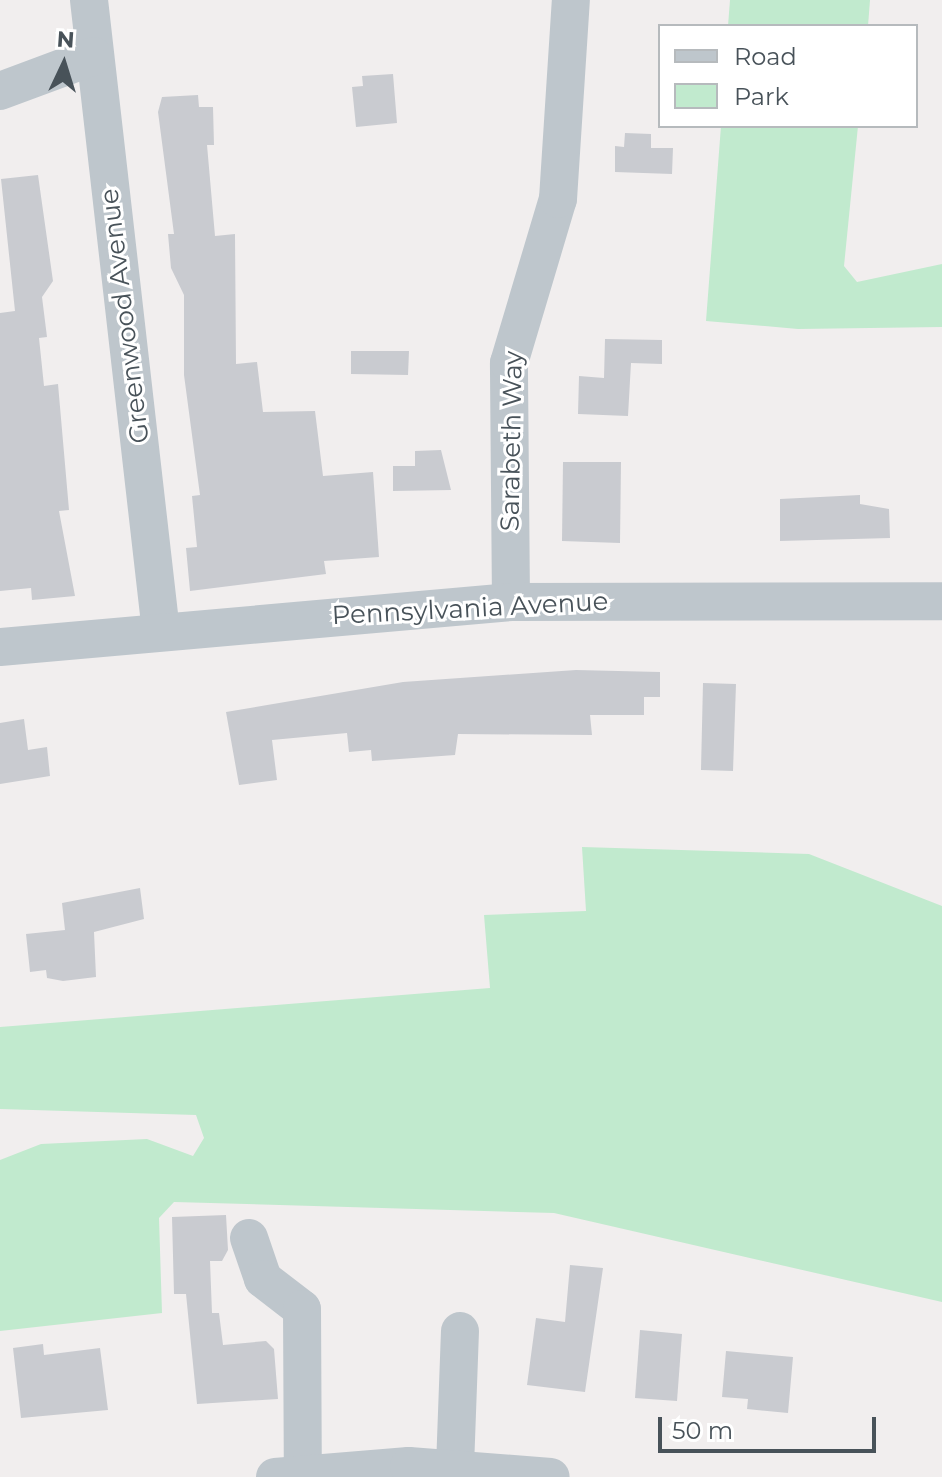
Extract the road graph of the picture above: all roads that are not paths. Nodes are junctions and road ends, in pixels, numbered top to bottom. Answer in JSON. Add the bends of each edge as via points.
{"nodes":[{"id":1,"x":89,"y":0,"type":"edge"},
{"id":2,"x":571,"y":0,"type":"edge"},
{"id":3,"x":94,"y":56,"type":"junction"},
{"id":4,"x":0,"y":91,"type":"edge"},
{"id":5,"x":942,"y":601,"type":"edge"},
{"id":6,"x":511,"y":602,"type":"junction"},
{"id":7,"x":161,"y":632,"type":"junction"},
{"id":8,"x":0,"y":647,"type":"edge"},
{"id":9,"x":249,"y":1238,"type":"dead end"},
{"id":10,"x":460,"y":1331,"type":"dead end"},
{"id":11,"x":455,"y":1467,"type":"junction"},
{"id":12,"x":289,"y":1476,"type":"edge"},
{"id":13,"x":551,"y":1477,"type":"edge"}],
"edges":[{"from":1,"to":3,"type":"street","name":"Greenwood Avenue"},
{"from":2,"to":6,"type":"street","name":"Sarabeth Way","via":[[558,199],[509,363]]},
{"from":3,"to":4,"type":"street"},
{"from":3,"to":7,"type":"street","name":"Greenwood Avenue"},
{"from":5,"to":6,"type":"street","name":"Pennsylvania Avenue"},
{"from":6,"to":7,"type":"street","name":"Pennsylvania Avenue"},
{"from":7,"to":8,"type":"street","name":"Pennsylvania Avenue"},
{"from":9,"to":12,"type":"street","via":[[263,1279],[302,1309]]},
{"from":10,"to":11,"type":"street"},
{"from":11,"to":12,"type":"street"},
{"from":11,"to":13,"type":"street"}]}
